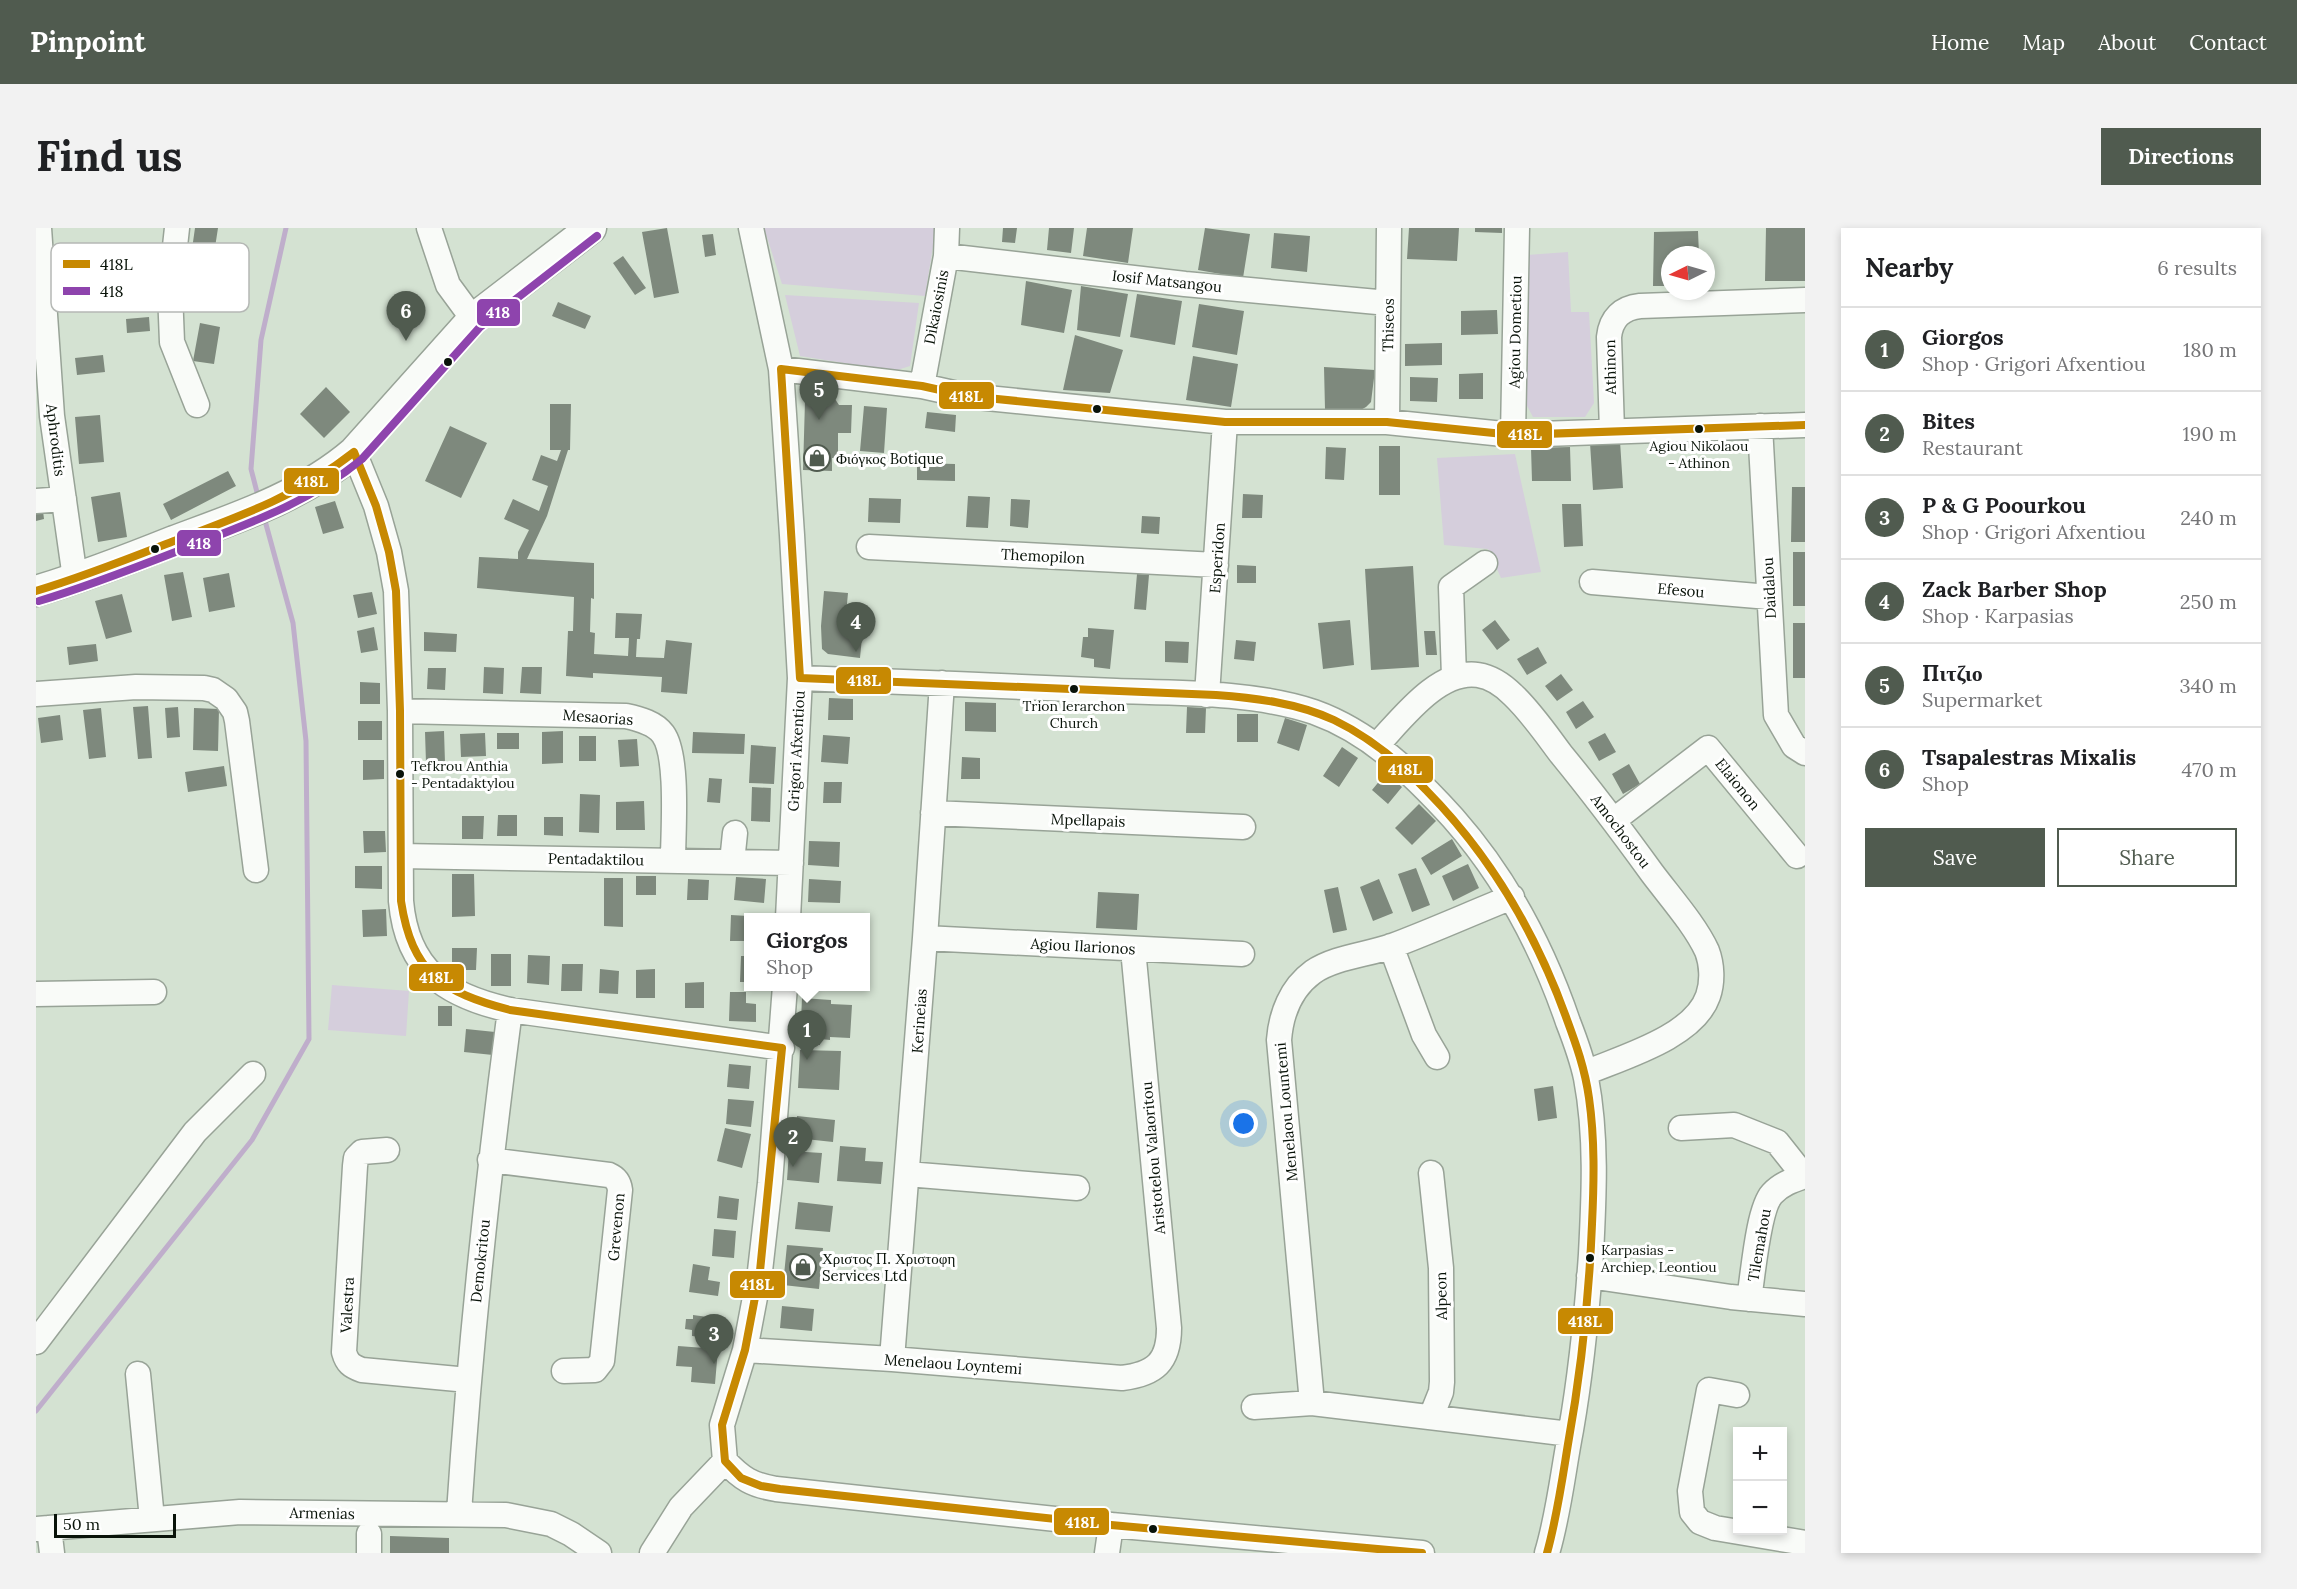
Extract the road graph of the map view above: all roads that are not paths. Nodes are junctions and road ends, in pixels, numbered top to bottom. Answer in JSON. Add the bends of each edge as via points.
{"nodes":[{"id":1,"x":39,"y":228,"type":"edge"},
{"id":2,"x":177,"y":228,"type":"edge"},
{"id":3,"x":429,"y":228,"type":"edge"},
{"id":4,"x":591,"y":228,"type":"edge"},
{"id":5,"x":751,"y":228,"type":"edge"},
{"id":6,"x":947,"y":228,"type":"edge"},
{"id":7,"x":1389,"y":228,"type":"edge"},
{"id":8,"x":1517,"y":228,"type":"edge"},
{"id":9,"x":175,"y":243,"type":"edge"},
{"id":10,"x":946,"y":256,"type":"junction"},
{"id":11,"x":1805,"y":300,"type":"edge"},
{"id":12,"x":1388,"y":303,"type":"junction"},
{"id":13,"x":171,"y":312,"type":"edge"},
{"id":14,"x":473,"y":319,"type":"junction"},
{"id":15,"x":781,"y":369,"type":"junction"},
{"id":16,"x":921,"y":386,"type":"junction"},
{"id":17,"x":197,"y":405,"type":"dead end"},
{"id":18,"x":44,"y":416,"type":"edge"},
{"id":19,"x":1225,"y":422,"type":"junction"},
{"id":20,"x":1387,"y":422,"type":"junction"},
{"id":21,"x":1805,"y":425,"type":"edge"},
{"id":22,"x":1760,"y":426,"type":"junction"},
{"id":23,"x":1612,"y":431,"type":"junction"},
{"id":24,"x":1513,"y":435,"type":"junction"},
{"id":25,"x":354,"y":452,"type":"junction"},
{"id":26,"x":64,"y":499,"type":"junction"},
{"id":27,"x":36,"y":501,"type":"edge"},
{"id":28,"x":869,"y":547,"type":"dead end"},
{"id":29,"x":1485,"y":563,"type":"dead end"},
{"id":30,"x":1216,"y":565,"type":"junction"},
{"id":31,"x":75,"y":578,"type":"junction"},
{"id":32,"x":1592,"y":582,"type":"dead end"},
{"id":33,"x":36,"y":591,"type":"edge"},
{"id":34,"x":1769,"y":597,"type":"junction"},
{"id":35,"x":1454,"y":677,"type":"junction"},
{"id":36,"x":800,"y":678,"type":"junction"},
{"id":37,"x":942,"y":683,"type":"junction"},
{"id":38,"x":36,"y":694,"type":"edge"},
{"id":39,"x":1207,"y":694,"type":"junction"},
{"id":40,"x":400,"y":711,"type":"junction"},
{"id":41,"x":1377,"y":745,"type":"junction"},
{"id":42,"x":1800,"y":749,"type":"edge"},
{"id":43,"x":933,"y":813,"type":"junction"},
{"id":44,"x":1614,"y":820,"type":"junction"},
{"id":45,"x":1243,"y":827,"type":"dead end"},
{"id":46,"x":735,"y":833,"type":"dead end"},
{"id":47,"x":401,"y":856,"type":"junction"},
{"id":48,"x":1797,"y":856,"type":"dead end"},
{"id":49,"x":673,"y":860,"type":"junction"},
{"id":50,"x":732,"y":861,"type":"junction"},
{"id":51,"x":791,"y":863,"type":"junction"},
{"id":52,"x":256,"y":870,"type":"dead end"},
{"id":53,"x":1512,"y":897,"type":"junction"},
{"id":54,"x":788,"y":913,"type":"edge"},
{"id":55,"x":925,"y":938,"type":"junction"},
{"id":56,"x":1391,"y":946,"type":"junction"},
{"id":57,"x":1133,"y":949,"type":"junction"},
{"id":58,"x":1242,"y":954,"type":"dead end"},
{"id":59,"x":785,"y":991,"type":"edge"},
{"id":60,"x":154,"y":992,"type":"dead end"},
{"id":61,"x":36,"y":994,"type":"edge"},
{"id":62,"x":510,"y":1010,"type":"junction"},
{"id":63,"x":782,"y":1048,"type":"junction"},
{"id":64,"x":1437,"y":1057,"type":"dead end"},
{"id":65,"x":1585,"y":1073,"type":"junction"},
{"id":66,"x":253,"y":1074,"type":"dead end"},
{"id":67,"x":1681,"y":1128,"type":"dead end"},
{"id":68,"x":387,"y":1150,"type":"dead end"},
{"id":69,"x":490,"y":1160,"type":"junction"},
{"id":70,"x":1431,"y":1173,"type":"dead end"},
{"id":71,"x":907,"y":1174,"type":"junction"},
{"id":72,"x":1804,"y":1176,"type":"edge"},
{"id":73,"x":1077,"y":1188,"type":"dead end"},
{"id":74,"x":1589,"y":1276,"type":"junction"},
{"id":75,"x":1749,"y":1299,"type":"junction"},
{"id":76,"x":1805,"y":1304,"type":"edge"},
{"id":77,"x":36,"y":1342,"type":"edge"},
{"id":78,"x":745,"y":1350,"type":"junction"},
{"id":79,"x":892,"y":1359,"type":"junction"},
{"id":80,"x":1158,"y":1365,"type":"joint"},
{"id":81,"x":564,"y":1371,"type":"dead end"},
{"id":82,"x":138,"y":1374,"type":"dead end"},
{"id":83,"x":468,"y":1380,"type":"junction"},
{"id":84,"x":1737,"y":1395,"type":"dead end"},
{"id":85,"x":1312,"y":1403,"type":"junction"},
{"id":86,"x":1254,"y":1407,"type":"dead end"},
{"id":87,"x":1431,"y":1417,"type":"junction"},
{"id":88,"x":1570,"y":1434,"type":"junction"},
{"id":89,"x":725,"y":1461,"type":"junction"},
{"id":90,"x":459,"y":1513,"type":"junction"},
{"id":91,"x":152,"y":1519,"type":"junction"},
{"id":92,"x":1111,"y":1525,"type":"junction"},
{"id":93,"x":43,"y":1528,"type":"edge"},
{"id":94,"x":1805,"y":1543,"type":"edge"},
{"id":95,"x":52,"y":1553,"type":"edge"},
{"id":96,"x":599,"y":1553,"type":"edge"},
{"id":97,"x":652,"y":1553,"type":"edge"},
{"id":98,"x":1107,"y":1553,"type":"edge"},
{"id":99,"x":1422,"y":1553,"type":"edge"},
{"id":100,"x":1547,"y":1553,"type":"edge"}],
"edges":[{"from":1,"to":18,"type":"street","name":"Aphroditis"},
{"from":2,"to":9,"type":"street"},
{"from":3,"to":14,"type":"street","via":[[448,285]]},
{"from":4,"to":14,"type":"main road"},
{"from":5,"to":15,"type":"street","name":"Grigori Afxentiou"},
{"from":6,"to":10,"type":"street","name":"Dikaiosinis"},
{"from":7,"to":12,"type":"street","name":"Thiseos"},
{"from":8,"to":24,"type":"street","name":"Agiou Dometiou"},
{"from":10,"to":12,"type":"street","name":"Iosif Matsangou"},
{"from":10,"to":16,"type":"street","name":"Dikaiosinis"},
{"from":11,"to":23,"type":"street","name":"Athinon","via":[[1640,306],[1620,313],[1612,322],[1609,337]]},
{"from":12,"to":20,"type":"street","name":"Thiseos"},
{"from":13,"to":17,"type":"street","via":[[172,342]]},
{"from":14,"to":25,"type":"main road"},
{"from":15,"to":16,"type":"street"},
{"from":15,"to":36,"type":"street","name":"Grigori Afxentiou"},
{"from":16,"to":19,"type":"street","via":[[967,396]]},
{"from":18,"to":26,"type":"street","name":"Aphroditis"},
{"from":19,"to":20,"type":"street"},
{"from":19,"to":30,"type":"street","name":"Esperidon"},
{"from":20,"to":24,"type":"street"},
{"from":21,"to":22,"type":"street"},
{"from":22,"to":23,"type":"street"},
{"from":22,"to":34,"type":"street","name":"Daidalou"},
{"from":23,"to":24,"type":"street"},
{"from":25,"to":31,"type":"main road","via":[[301,488],[221,524]]},
{"from":25,"to":40,"type":"street","via":[[376,506],[396,591]]},
{"from":26,"to":27,"type":"street"},
{"from":26,"to":31,"type":"street","name":"Aphroditis"},
{"from":28,"to":30,"type":"street","name":"Themopilon"},
{"from":29,"to":35,"type":"street","via":[[1451,587]]},
{"from":30,"to":39,"type":"street","name":"Esperidon"},
{"from":31,"to":33,"type":"main road"},
{"from":32,"to":34,"type":"street","name":"Efesou"},
{"from":34,"to":42,"type":"street","name":"Daidalou","via":[[1776,715]]},
{"from":35,"to":41,"type":"street","via":[[1428,693]]},
{"from":35,"to":44,"type":"street","name":"Amochostou","via":[[1479,675],[1511,693]]},
{"from":36,"to":37,"type":"street"},
{"from":36,"to":51,"type":"street","name":"Grigori Afxentiou"},
{"from":37,"to":39,"type":"street"},
{"from":37,"to":43,"type":"street","name":"Kerineias"},
{"from":38,"to":52,"type":"street","via":[[152,686],[204,688],[221,695],[237,721]]},
{"from":39,"to":41,"type":"street","via":[[1299,707]]},
{"from":40,"to":47,"type":"street"},
{"from":40,"to":49,"type":"street","name":"Mesaorias","via":[[626,716],[653,725],[667,740],[672,762]]},
{"from":41,"to":53,"type":"street","via":[[1460,826]]},
{"from":43,"to":45,"type":"street","name":"Mpellapais"},
{"from":43,"to":55,"type":"street","name":"Kerineias"},
{"from":44,"to":48,"type":"street","name":"Elaionon","via":[[1708,748]]},
{"from":44,"to":65,"type":"street","name":"Amochostou","via":[[1702,942],[1711,968],[1711,982],[1703,1007],[1685,1027]]},
{"from":46,"to":50,"type":"street"},
{"from":47,"to":49,"type":"street","name":"Pentadaktilou"},
{"from":47,"to":62,"type":"street","via":[[402,916],[417,957],[449,990]]},
{"from":49,"to":50,"type":"street","name":"Pentadaktilou"},
{"from":50,"to":51,"type":"street","name":"Pentadaktilou"},
{"from":51,"to":54,"type":"street","name":"Grigori Afxentiou"},
{"from":53,"to":56,"type":"street","name":"Menelaou Lountemi"},
{"from":53,"to":65,"type":"street","via":[[1549,972]]},
{"from":55,"to":57,"type":"street","name":"Agiou Ilarionos"},
{"from":55,"to":71,"type":"street","name":"Kerineias"},
{"from":56,"to":64,"type":"street","via":[[1424,1035]]},
{"from":56,"to":85,"type":"street","name":"Menelaou Lountemi","via":[[1314,971],[1297,988],[1280,1025]]},
{"from":57,"to":58,"type":"street","name":"Agiou Ilarionos"},
{"from":57,"to":80,"type":"street","name":"Aristotelou Valaoritou","via":[[1169,1328],[1167,1350]]},
{"from":59,"to":63,"type":"street"},
{"from":60,"to":61,"type":"street"},
{"from":62,"to":63,"type":"street"},
{"from":62,"to":69,"type":"street","name":"Demokritou"},
{"from":63,"to":78,"type":"street","via":[[760,1271]]},
{"from":65,"to":74,"type":"street","via":[[1594,1178]]},
{"from":66,"to":77,"type":"street","via":[[195,1132]]},
{"from":67,"to":72,"type":"street","via":[[1734,1125],[1777,1142]]},
{"from":68,"to":83,"type":"street","name":"Valestra","via":[[362,1152],[355,1166],[344,1352],[347,1361],[362,1370]]},
{"from":69,"to":81,"type":"street","name":"Grevenon","via":[[609,1175],[619,1184],[602,1361],[595,1370]]},
{"from":69,"to":83,"type":"street","name":"Demokritou"},
{"from":70,"to":87,"type":"street","name":"Alpeon","via":[[1441,1268],[1442,1382]]},
{"from":71,"to":73,"type":"street"},
{"from":71,"to":79,"type":"street","name":"Kerineias"},
{"from":72,"to":75,"type":"street","name":"Tilemahou","via":[[1773,1192],[1764,1207]]},
{"from":74,"to":75,"type":"street"},
{"from":74,"to":88,"type":"street"},
{"from":75,"to":76,"type":"street"},
{"from":78,"to":79,"type":"street","name":"Menelaou Loyntemi"},
{"from":78,"to":89,"type":"street","via":[[722,1425]]},
{"from":79,"to":80,"type":"street","name":"Menelaou Loyntemi","via":[[1122,1378],[1141,1375]]},
{"from":82,"to":91,"type":"street"},
{"from":83,"to":90,"type":"street","name":"Demokritou"},
{"from":84,"to":94,"type":"street","via":[[1708,1390],[1690,1491],[1692,1512],[1701,1522],[1715,1528]]},
{"from":85,"to":86,"type":"street"},
{"from":85,"to":87,"type":"street"},
{"from":87,"to":88,"type":"street"},
{"from":88,"to":100,"type":"street"},
{"from":89,"to":92,"type":"street","via":[[741,1478],[769,1488]]},
{"from":89,"to":97,"type":"street","via":[[681,1507]]},
{"from":90,"to":91,"type":"street","name":"Armenias","via":[[240,1512]]},
{"from":90,"to":96,"type":"street","name":"Armenias","via":[[506,1515],[551,1524]]},
{"from":91,"to":93,"type":"street","name":"Armenias"},
{"from":92,"to":98,"type":"street"},
{"from":92,"to":99,"type":"street"},
{"from":93,"to":95,"type":"street"}]}
